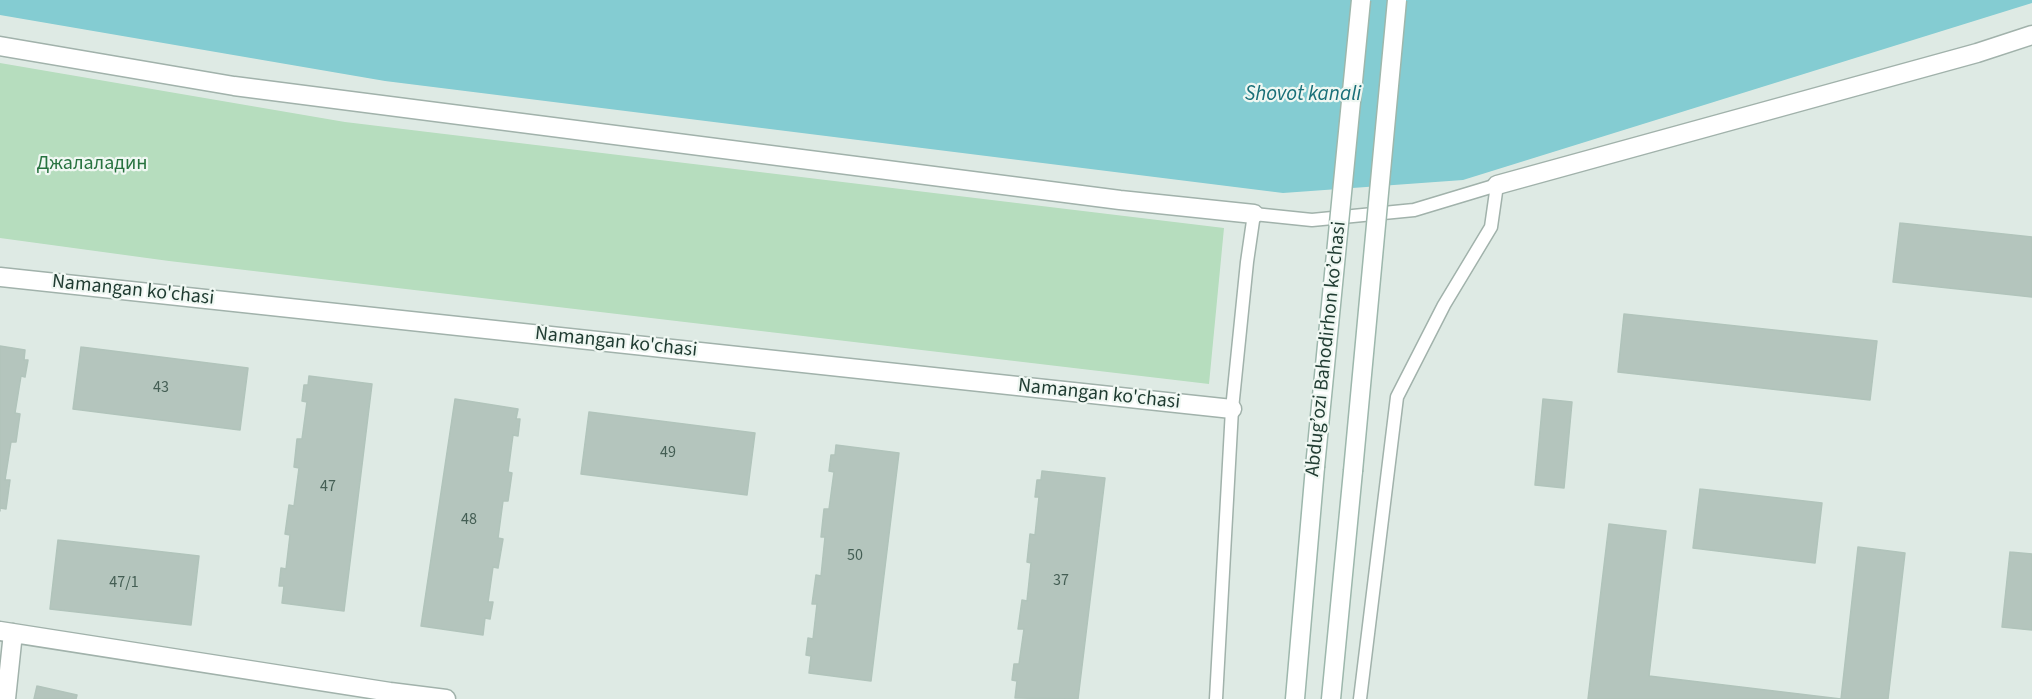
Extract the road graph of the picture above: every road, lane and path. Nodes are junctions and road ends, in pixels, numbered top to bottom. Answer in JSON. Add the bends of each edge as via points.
{"nodes":[{"id":1,"x":1362,"y":0,"type":"edge"},
{"id":2,"x":1397,"y":0,"type":"edge"},
{"id":3,"x":2032,"y":35,"type":"edge"},
{"id":4,"x":0,"y":46,"type":"edge"},
{"id":5,"x":1497,"y":185,"type":"junction"},
{"id":6,"x":1254,"y":214,"type":"junction"},
{"id":7,"x":0,"y":277,"type":"edge"},
{"id":8,"x":1232,"y":409,"type":"junction"},
{"id":9,"x":7,"y":632,"type":"edge"},
{"id":10,"x":390,"y":696,"type":"edge"},
{"id":11,"x":6,"y":699,"type":"edge"},
{"id":12,"x":446,"y":699,"type":"edge"},
{"id":13,"x":1216,"y":699,"type":"edge"},
{"id":14,"x":1294,"y":699,"type":"edge"},
{"id":15,"x":1331,"y":699,"type":"edge"},
{"id":16,"x":1360,"y":699,"type":"edge"}],
"edges":[{"from":1,"to":14,"type":"street","name":"Abdug’ozi Bahodirhon ko’chasi","bridge":true},
{"from":2,"to":15,"type":"street","name":"Abdug’ozi Bahodirhon ko’chasi","bridge":true},
{"from":3,"to":5,"type":"street"},
{"from":4,"to":6,"type":"street","via":[[234,86]]},
{"from":5,"to":6,"type":"lane","via":[[1414,210],[1312,220]]},
{"from":5,"to":16,"type":"lane","via":[[1491,227],[1444,305],[1397,397]]},
{"from":6,"to":8,"type":"lane"},
{"from":7,"to":8,"type":"street","name":"Namangan ko'chasi"},
{"from":8,"to":13,"type":"lane"},
{"from":9,"to":10,"type":"street"},
{"from":9,"to":11,"type":"street"},
{"from":10,"to":12,"type":"street"}]}
